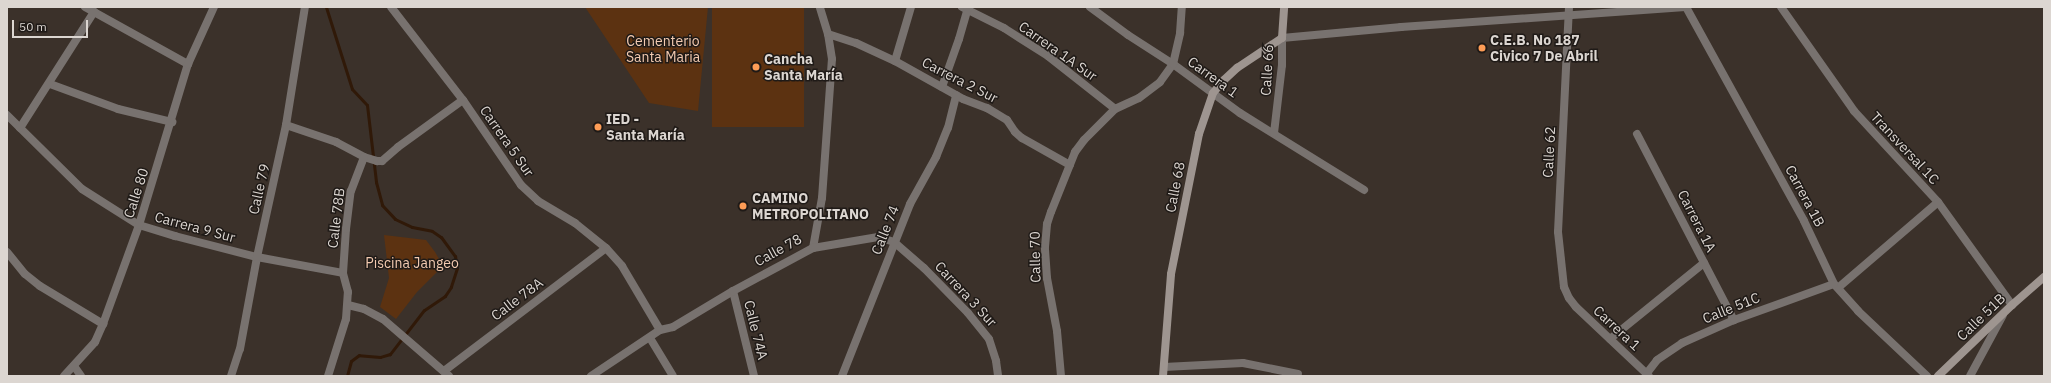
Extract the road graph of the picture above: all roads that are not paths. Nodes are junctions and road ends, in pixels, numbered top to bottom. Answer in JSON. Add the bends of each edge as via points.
{"nodes":[{"id":1,"x":85,"y":7,"type":"edge"},
{"id":2,"x":214,"y":7,"type":"edge"},
{"id":3,"x":305,"y":7,"type":"edge"},
{"id":4,"x":391,"y":7,"type":"edge"},
{"id":5,"x":820,"y":7,"type":"edge"},
{"id":6,"x":911,"y":7,"type":"edge"},
{"id":7,"x":1090,"y":7,"type":"edge"},
{"id":8,"x":1182,"y":7,"type":"edge"},
{"id":9,"x":1284,"y":7,"type":"edge"},
{"id":10,"x":1685,"y":7,"type":"edge"},
{"id":11,"x":1781,"y":7,"type":"edge"},
{"id":12,"x":966,"y":8,"type":"edge"},
{"id":13,"x":1569,"y":11,"type":"edge"},
{"id":14,"x":94,"y":12,"type":"junction"},
{"id":15,"x":828,"y":34,"type":"junction"},
{"id":16,"x":1282,"y":38,"type":"junction"},
{"id":17,"x":894,"y":61,"type":"junction"},
{"id":18,"x":188,"y":64,"type":"junction"},
{"id":19,"x":1173,"y":64,"type":"junction"},
{"id":20,"x":50,"y":84,"type":"junction"},
{"id":21,"x":942,"y":87,"type":"junction"},
{"id":22,"x":1213,"y":93,"type":"junction"},
{"id":23,"x":956,"y":95,"type":"junction"},
{"id":24,"x":463,"y":100,"type":"junction"},
{"id":25,"x":1115,"y":108,"type":"junction"},
{"id":26,"x":7,"y":115,"type":"edge"},
{"id":27,"x":172,"y":122,"type":"junction"},
{"id":28,"x":286,"y":125,"type":"junction"},
{"id":29,"x":20,"y":128,"type":"junction"},
{"id":30,"x":1274,"y":133,"type":"junction"},
{"id":31,"x":1637,"y":134,"type":"dead end"},
{"id":32,"x":370,"y":159,"type":"junction"},
{"id":33,"x":1070,"y":166,"type":"junction"},
{"id":34,"x":1364,"y":190,"type":"dead end"},
{"id":35,"x":1938,"y":202,"type":"junction"},
{"id":36,"x":139,"y":225,"type":"junction"},
{"id":37,"x":894,"y":242,"type":"junction"},
{"id":38,"x":606,"y":248,"type":"junction"},
{"id":39,"x":813,"y":248,"type":"junction"},
{"id":40,"x":7,"y":252,"type":"edge"},
{"id":41,"x":257,"y":257,"type":"junction"},
{"id":42,"x":1704,"y":263,"type":"junction"},
{"id":43,"x":343,"y":273,"type":"junction"},
{"id":44,"x":2044,"y":277,"type":"edge"},
{"id":45,"x":1837,"y":286,"type":"junction"},
{"id":46,"x":733,"y":291,"type":"junction"},
{"id":47,"x":1569,"y":298,"type":"joint"},
{"id":48,"x":348,"y":305,"type":"junction"},
{"id":49,"x":2012,"y":305,"type":"junction"},
{"id":50,"x":2004,"y":314,"type":"junction"},
{"id":51,"x":1734,"y":320,"type":"junction"},
{"id":52,"x":103,"y":324,"type":"junction"},
{"id":53,"x":660,"y":330,"type":"junction"},
{"id":54,"x":650,"y":338,"type":"junction"},
{"id":55,"x":1610,"y":339,"type":"junction"},
{"id":56,"x":74,"y":366,"type":"junction"},
{"id":57,"x":1164,"y":367,"type":"junction"},
{"id":58,"x":446,"y":374,"type":"edge"},
{"id":59,"x":1298,"y":374,"type":"dead end"},
{"id":60,"x":1648,"y":374,"type":"edge"},
{"id":61,"x":64,"y":376,"type":"edge"},
{"id":62,"x":81,"y":376,"type":"edge"},
{"id":63,"x":231,"y":376,"type":"edge"},
{"id":64,"x":328,"y":376,"type":"edge"},
{"id":65,"x":591,"y":376,"type":"edge"},
{"id":66,"x":673,"y":376,"type":"edge"},
{"id":67,"x":754,"y":376,"type":"edge"},
{"id":68,"x":842,"y":376,"type":"edge"},
{"id":69,"x":998,"y":376,"type":"edge"},
{"id":70,"x":1062,"y":376,"type":"edge"},
{"id":71,"x":1163,"y":376,"type":"edge"},
{"id":72,"x":1927,"y":376,"type":"edge"},
{"id":73,"x":1938,"y":376,"type":"edge"},
{"id":74,"x":1970,"y":376,"type":"edge"}],
"edges":[{"from":1,"to":14,"type":"street"},
{"from":2,"to":18,"type":"street","name":"Calle 80"},
{"from":3,"to":28,"type":"street","name":"Calle 79"},
{"from":4,"to":24,"type":"street","name":"Carrera 5 Sur"},
{"from":5,"to":15,"type":"street","name":"Calle 78"},
{"from":6,"to":17,"type":"street"},
{"from":7,"to":19,"type":"street","name":"Carrera 1"},
{"from":8,"to":19,"type":"street","via":[[1180,33]]},
{"from":9,"to":16,"type":"street","name":"Calle 66"},
{"from":10,"to":13,"type":"street","name":"Carrera 1B"},
{"from":10,"to":45,"type":"street","name":"Carrera 1B","via":[[1804,221]]},
{"from":11,"to":35,"type":"street","name":"Transversal 1C","via":[[1854,111]]},
{"from":12,"to":21,"type":"street","via":[[959,39]]},
{"from":12,"to":25,"type":"street","name":"Carrera 1A Sur","via":[[1048,56]]},
{"from":13,"to":16,"type":"street","name":"Carrera 1B"},
{"from":13,"to":47,"type":"street","name":"Calle 62","via":[[1558,232],[1564,287]]},
{"from":14,"to":18,"type":"street"},
{"from":14,"to":20,"type":"street"},
{"from":15,"to":17,"type":"street","name":"Carrera 2 Sur","via":[[856,43]]},
{"from":15,"to":39,"type":"street","name":"Calle 78","via":[[832,59],[822,198]]},
{"from":16,"to":22,"type":"street","name":"Calle 68","via":[[1237,68]]},
{"from":16,"to":30,"type":"street","name":"Calle 66","via":[[1282,64]]},
{"from":17,"to":21,"type":"street","name":"Carrera 2 Sur"},
{"from":18,"to":27,"type":"street","name":"Calle 80"},
{"from":19,"to":22,"type":"street","name":"Carrera 1"},
{"from":19,"to":25,"type":"street","via":[[1160,82],[1139,98]]},
{"from":20,"to":27,"type":"street","via":[[118,110]]},
{"from":20,"to":29,"type":"street"},
{"from":21,"to":23,"type":"street","name":"Carrera 2 Sur"},
{"from":22,"to":30,"type":"street","name":"Carrera 1"},
{"from":22,"to":57,"type":"street","name":"Calle 68","via":[[1199,134],[1171,274]]},
{"from":23,"to":33,"type":"street","name":"Carrera 2 Sur","via":[[998,114],[1022,138]]},
{"from":23,"to":37,"type":"street","name":"Calle 74","via":[[948,128],[936,157],[910,204]]},
{"from":24,"to":32,"type":"street","via":[[382,161]]},
{"from":24,"to":38,"type":"street","name":"Carrera 5 Sur","via":[[521,185],[538,201],[575,223]]},
{"from":25,"to":33,"type":"street","name":"Calle 70","via":[[1084,140],[1075,152]]},
{"from":26,"to":29,"type":"street","name":"Carrera 9 Sur"},
{"from":27,"to":36,"type":"street","name":"Calle 80"},
{"from":28,"to":32,"type":"street","via":[[336,142]]},
{"from":28,"to":41,"type":"street","name":"Calle 79"},
{"from":29,"to":36,"type":"street","name":"Carrera 9 Sur","via":[[82,189]]},
{"from":30,"to":34,"type":"street","name":"Carrera 1"},
{"from":31,"to":42,"type":"street","name":"Carrera 1A"},
{"from":32,"to":43,"type":"street","name":"Calle 78B","via":[[351,191]]},
{"from":33,"to":70,"type":"street","name":"Calle 70","via":[[1047,224],[1045,247],[1047,278]]},
{"from":35,"to":45,"type":"street","name":"Calle 51C"},
{"from":35,"to":49,"type":"street","name":"Transversal 1C"},
{"from":36,"to":41,"type":"street","name":"Carrera 9 Sur"},
{"from":36,"to":52,"type":"street","name":"Calle 80"},
{"from":37,"to":39,"type":"street","via":[[878,237]]},
{"from":37,"to":68,"type":"street","name":"Calle 74"},
{"from":37,"to":69,"type":"street","name":"Carrera 3 Sur","via":[[924,268],[968,313],[989,339]]},
{"from":38,"to":53,"type":"street","name":"Carrera 5 Sur","via":[[622,266]]},
{"from":38,"to":58,"type":"street","name":"Calle 78A"},
{"from":39,"to":46,"type":"street","name":"Calle 78"},
{"from":40,"to":52,"type":"street","via":[[25,274],[40,286]]},
{"from":41,"to":43,"type":"street","name":"Carrera 9 Sur"},
{"from":41,"to":63,"type":"street","name":"Calle 79","via":[[240,349]]},
{"from":42,"to":51,"type":"street","name":"Carrera 1A"},
{"from":42,"to":55,"type":"street"},
{"from":43,"to":48,"type":"street","name":"Calle 78B","via":[[348,292]]},
{"from":44,"to":49,"type":"street","name":"Calle 51B"},
{"from":45,"to":51,"type":"street","name":"Calle 51C"},
{"from":45,"to":72,"type":"street","name":"Carrera 1B","via":[[1858,311]]},
{"from":46,"to":53,"type":"street","name":"Calle 78","via":[[673,327]]},
{"from":46,"to":67,"type":"street","name":"Calle 74A"},
{"from":47,"to":55,"type":"street","name":"Carrera 1"},
{"from":48,"to":58,"type":"street","via":[[375,314]]},
{"from":48,"to":64,"type":"street","name":"Calle 78B"},
{"from":49,"to":50,"type":"street","name":"Calle 51B"},
{"from":50,"to":73,"type":"street","name":"Calle 51B"},
{"from":50,"to":74,"type":"street"},
{"from":51,"to":60,"type":"street","name":"Calle 51C","via":[[1682,343],[1657,360]]},
{"from":52,"to":56,"type":"street","name":"Calle 80","via":[[95,342]]},
{"from":53,"to":54,"type":"street","name":"Calle 78"},
{"from":54,"to":65,"type":"street","name":"Calle 78"},
{"from":54,"to":66,"type":"street"},
{"from":55,"to":60,"type":"street","name":"Carrera 1"},
{"from":56,"to":61,"type":"street","name":"Calle 80"},
{"from":56,"to":62,"type":"street"},
{"from":57,"to":59,"type":"street","via":[[1243,363]]},
{"from":57,"to":71,"type":"street","name":"Calle 68"}]}
